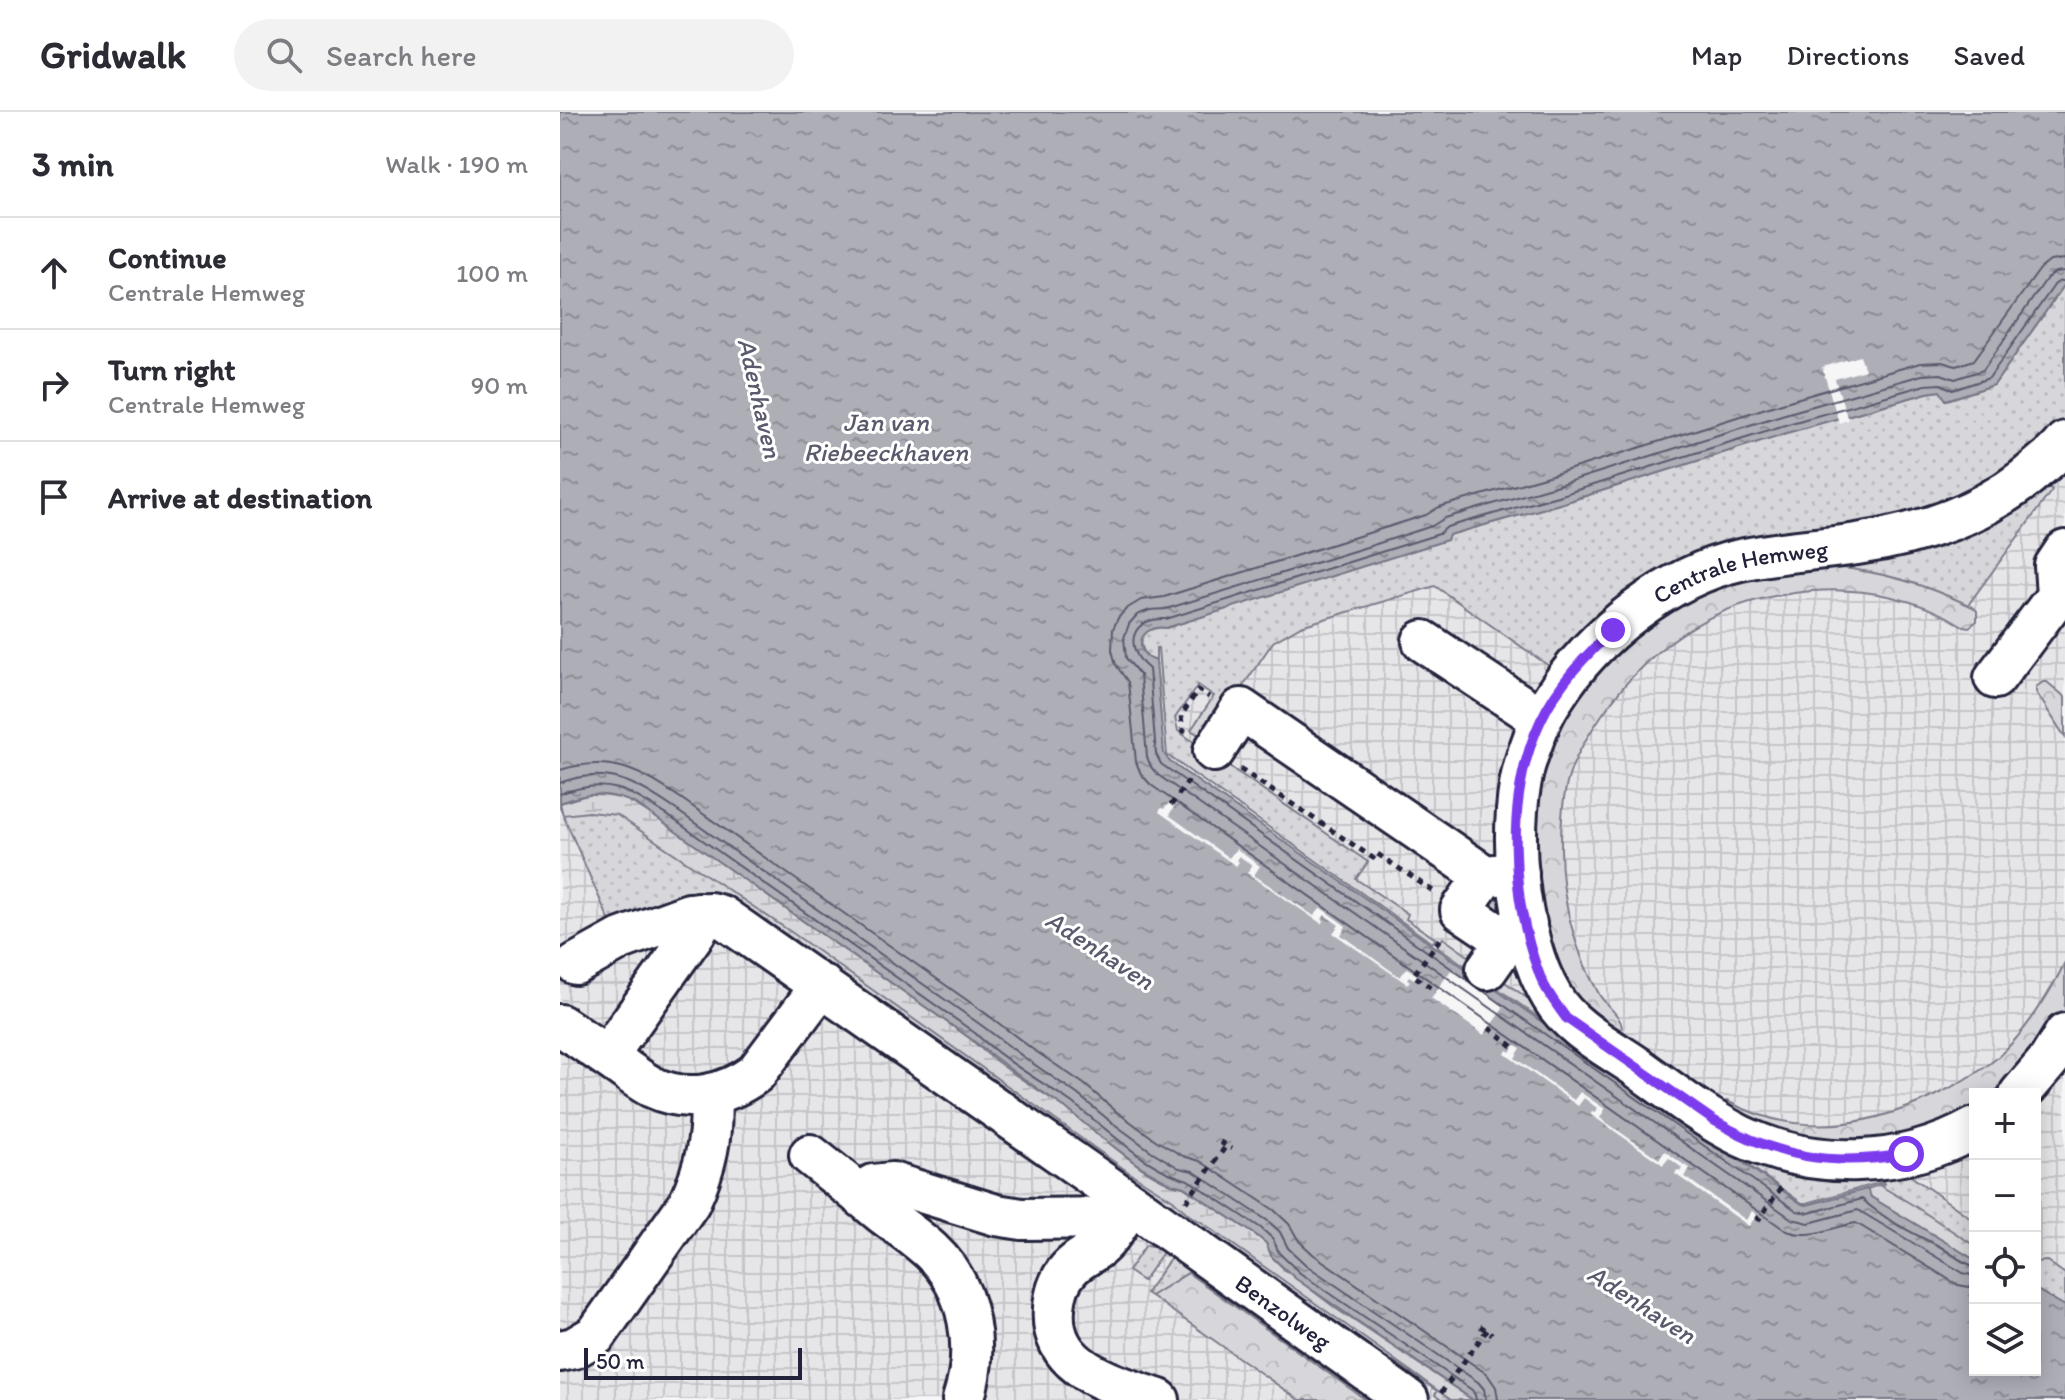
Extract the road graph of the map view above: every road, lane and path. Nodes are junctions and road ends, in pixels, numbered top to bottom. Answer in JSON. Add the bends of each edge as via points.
{"nodes":[{"id":1,"x":2065,"y":442,"type":"edge"},
{"id":2,"x":2065,"y":551,"type":"edge"},
{"id":3,"x":1423,"y":641,"type":"dead end"},
{"id":4,"x":1995,"y":678,"type":"dead end"},
{"id":5,"x":1210,"y":698,"type":"dead end"},
{"id":6,"x":1541,"y":719,"type":"junction"},
{"id":7,"x":1203,"y":762,"type":"junction"},
{"id":8,"x":1171,"y":805,"type":"dead end"},
{"id":9,"x":1501,"y":874,"type":"junction"},
{"id":10,"x":1461,"y":910,"type":"junction"},
{"id":11,"x":698,"y":913,"type":"junction"},
{"id":12,"x":1506,"y":945,"type":"junction"},
{"id":13,"x":576,"y":964,"type":"dead end"},
{"id":14,"x":822,"y":985,"type":"junction"},
{"id":15,"x":1436,"y":991,"type":"dead end"},
{"id":16,"x":560,"y":1025,"type":"edge"},
{"id":17,"x":1489,"y":1028,"type":"dead end"},
{"id":18,"x":2065,"y":1034,"type":"edge"},
{"id":19,"x":1514,"y":1047,"type":"dead end"},
{"id":20,"x":607,"y":1056,"type":"junction"},
{"id":21,"x":2026,"y":1088,"type":"edge"},
{"id":22,"x":710,"y":1095,"type":"junction"},
{"id":23,"x":1969,"y":1131,"type":"edge"},
{"id":24,"x":1220,"y":1142,"type":"dead end"},
{"id":25,"x":810,"y":1155,"type":"dead end"},
{"id":26,"x":1777,"y":1193,"type":"dead end"},
{"id":27,"x":859,"y":1194,"type":"junction"},
{"id":28,"x":1148,"y":1213,"type":"junction"},
{"id":29,"x":1756,"y":1217,"type":"dead end"},
{"id":30,"x":1480,"y":1326,"type":"dead end"},
{"id":31,"x":560,"y":1351,"type":"edge"},
{"id":32,"x":1098,"y":1389,"type":"edge"},
{"id":33,"x":963,"y":1400,"type":"edge"},
{"id":34,"x":1159,"y":1400,"type":"edge"},
{"id":35,"x":1408,"y":1400,"type":"edge"},
{"id":36,"x":1436,"y":1400,"type":"edge"}],
"edges":[{"from":1,"to":6,"type":"street","name":"Centrale Hemweg","via":[[2002,495],[1946,523],[1888,539],[1742,560],[1677,584],[1633,613],[1590,652]]},
{"from":2,"to":4,"type":"street","via":[[2055,566],[2057,596]]},
{"from":3,"to":6,"type":"street"},
{"from":5,"to":7,"type":"path","via":[[1198,690],[1181,716],[1183,731]]},
{"from":6,"to":9,"type":"street","name":"Centrale Hemweg","via":[[1526,758]]},
{"from":7,"to":8,"type":"path"},
{"from":7,"to":9,"type":"street","via":[[1241,709]]},
{"from":7,"to":10,"type":"path","via":[[1373,858],[1376,853]]},
{"from":9,"to":10,"type":"street"},
{"from":9,"to":12,"type":"street","name":"Centrale Hemweg"},
{"from":10,"to":12,"type":"street"},
{"from":10,"to":15,"type":"path","via":[[1415,975]]},
{"from":11,"to":13,"type":"street","via":[[621,939]]},
{"from":11,"to":14,"type":"street","name":"Benzolweg","via":[[731,922]]},
{"from":11,"to":20,"type":"street","via":[[696,931]]},
{"from":12,"to":23,"type":"street","name":"Centrale Hemweg","via":[[1541,978],[1566,1018],[1701,1112],[1763,1145],[1818,1159],[1877,1159],[1934,1146]]},
{"from":14,"to":22,"type":"street","via":[[756,1073]]},
{"from":14,"to":28,"type":"street","name":"Benzolweg"},
{"from":16,"to":20,"type":"street"},
{"from":17,"to":19,"type":"path"},
{"from":18,"to":21,"type":"street"},
{"from":20,"to":22,"type":"street","via":[[663,1092]]},
{"from":22,"to":31,"type":"street","via":[[707,1158],[689,1203],[596,1335]]},
{"from":24,"to":28,"type":"path","via":[[1229,1148]]},
{"from":25,"to":27,"type":"street"},
{"from":26,"to":29,"type":"path"},
{"from":27,"to":28,"type":"street","via":[[873,1185],[892,1183],[1022,1219]]},
{"from":27,"to":33,"type":"street","via":[[932,1252],[953,1280],[971,1338]]},
{"from":28,"to":32,"type":"street","via":[[1079,1259],[1059,1284],[1054,1300],[1059,1343]]},
{"from":28,"to":35,"type":"street","name":"Benzolweg"},
{"from":30,"to":36,"type":"path","via":[[1490,1332]]},
{"from":32,"to":34,"type":"street"}]}
